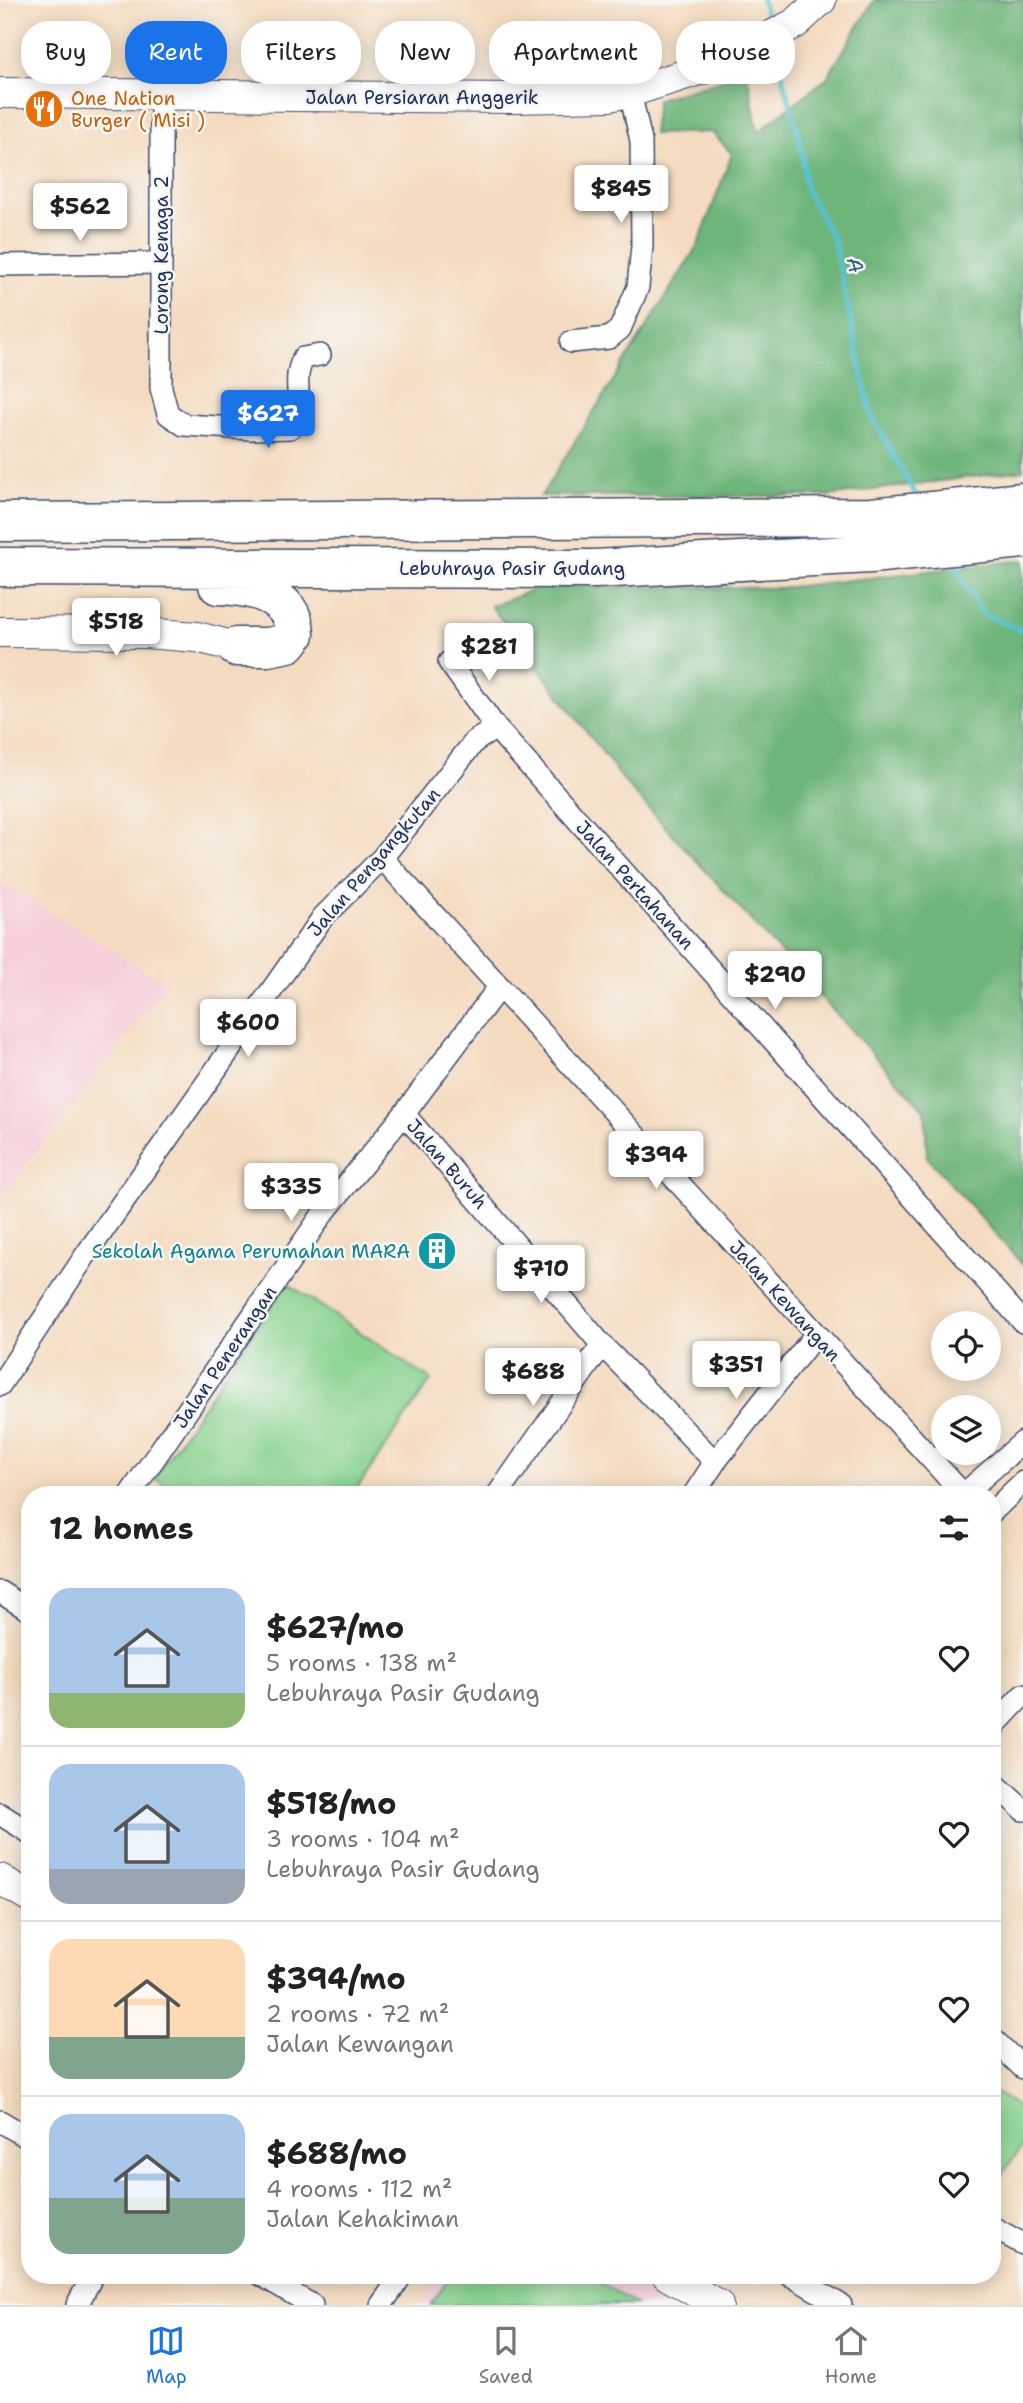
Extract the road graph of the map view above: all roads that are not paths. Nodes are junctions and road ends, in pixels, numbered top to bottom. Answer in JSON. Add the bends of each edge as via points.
{"nodes":[{"id":1,"x":821,"y":0,"type":"edge"},
{"id":2,"x":630,"y":92,"type":"junction"},
{"id":3,"x":0,"y":93,"type":"edge"},
{"id":4,"x":161,"y":95,"type":"junction"},
{"id":5,"x":161,"y":263,"type":"junction"},
{"id":6,"x":0,"y":265,"type":"edge"},
{"id":7,"x":570,"y":342,"type":"dead end"},
{"id":8,"x":320,"y":355,"type":"dead end"},
{"id":9,"x":1023,"y":502,"type":"edge"},
{"id":10,"x":0,"y":522,"type":"edge"},
{"id":11,"x":1023,"y":539,"type":"edge"},
{"id":12,"x":0,"y":567,"type":"edge"},
{"id":13,"x":106,"y":568,"type":"junction"},
{"id":14,"x":0,"y":632,"type":"edge"},
{"id":15,"x":236,"y":647,"type":"joint"},
{"id":16,"x":449,"y":662,"type":"dead end"},
{"id":17,"x":495,"y":728,"type":"junction"},
{"id":18,"x":382,"y":858,"type":"junction"},
{"id":19,"x":499,"y":987,"type":"junction"},
{"id":20,"x":404,"y":1114,"type":"junction"},
{"id":21,"x":1023,"y":1322,"type":"edge"},
{"id":22,"x":815,"y":1335,"type":"junction"},
{"id":23,"x":602,"y":1345,"type":"junction"},
{"id":24,"x":0,"y":1385,"type":"edge"},
{"id":25,"x":1023,"y":1441,"type":"edge"},
{"id":26,"x":715,"y":1462,"type":"junction"},
{"id":27,"x":1023,"y":1482,"type":"edge"},
{"id":28,"x":143,"y":1486,"type":"edge"},
{"id":29,"x":504,"y":1486,"type":"edge"},
{"id":30,"x":699,"y":1486,"type":"edge"},
{"id":31,"x":956,"y":1486,"type":"edge"},
{"id":32,"x":972,"y":1486,"type":"edge"},
{"id":33,"x":1001,"y":1503,"type":"edge"},
{"id":34,"x":0,"y":1592,"type":"edge"},
{"id":35,"x":21,"y":1605,"type":"edge"},
{"id":36,"x":1023,"y":1695,"type":"edge"},
{"id":37,"x":1001,"y":1718,"type":"edge"},
{"id":38,"x":1001,"y":1789,"type":"edge"},
{"id":39,"x":1023,"y":1810,"type":"edge"},
{"id":40,"x":0,"y":1814,"type":"edge"},
{"id":41,"x":21,"y":1827,"type":"edge"},
{"id":42,"x":0,"y":1879,"type":"edge"},
{"id":43,"x":21,"y":1892,"type":"edge"},
{"id":44,"x":1001,"y":2047,"type":"edge"},
{"id":45,"x":1023,"y":2068,"type":"edge"},
{"id":46,"x":0,"y":2121,"type":"edge"},
{"id":47,"x":21,"y":2134,"type":"edge"},
{"id":48,"x":1001,"y":2232,"type":"edge"},
{"id":49,"x":1023,"y":2244,"type":"edge"},
{"id":50,"x":88,"y":2284,"type":"edge"},
{"id":51,"x":276,"y":2284,"type":"edge"},
{"id":52,"x":396,"y":2284,"type":"edge"},
{"id":53,"x":682,"y":2284,"type":"edge"},
{"id":54,"x":805,"y":2284,"type":"edge"},
{"id":55,"x":77,"y":2305,"type":"edge"},
{"id":56,"x":312,"y":2305,"type":"edge"},
{"id":57,"x":381,"y":2305,"type":"edge"},
{"id":58,"x":718,"y":2305,"type":"edge"},
{"id":59,"x":841,"y":2305,"type":"edge"}],
"edges":[{"from":1,"to":2,"type":"street","name":"Jalan Persiaran Anggerik","via":[[796,23],[715,65]]},
{"from":2,"to":4,"type":"street","name":"Jalan Persiaran Anggerik","via":[[513,98]]},
{"from":2,"to":7,"type":"street","via":[[641,141],[638,287],[620,329],[609,338]]},
{"from":3,"to":4,"type":"street","name":"Jalan Persiaran Anggerik"},
{"from":4,"to":5,"type":"street","name":"Lorong Kenaga 2"},
{"from":5,"to":6,"type":"street"},
{"from":5,"to":8,"type":"street","name":"Lorong Kenaga 2","via":[[161,388],[168,414],[184,425],[290,428],[298,416],[298,375],[303,358]]},
{"from":9,"to":10,"type":"highway","via":[[871,517]]},
{"from":11,"to":13,"type":"highway","name":"Lebuhraya Pasir Gudang","via":[[870,554],[595,569]]},
{"from":12,"to":13,"type":"highway","name":"Lebuhraya Pasir Gudang"},
{"from":13,"to":15,"type":"highway","via":[[151,583],[241,586],[271,596],[289,611],[295,634],[288,643]]},
{"from":14,"to":15,"type":"street","via":[[145,633],[197,637]]},
{"from":16,"to":17,"type":"street","name":"Jalan Pertahanan"},
{"from":17,"to":18,"type":"street","name":"Jalan Pengangkutan","via":[[475,741]]},
{"from":17,"to":21,"type":"street","name":"Jalan Pertahanan"},
{"from":18,"to":19,"type":"street","name":"Jalan Kewangan"},
{"from":18,"to":24,"type":"street","name":"Jalan Pengangkutan","via":[[323,917]]},
{"from":19,"to":20,"type":"street","name":"Jalan Penerangan"},
{"from":19,"to":22,"type":"street","name":"Jalan Kewangan"},
{"from":20,"to":23,"type":"street","name":"Jalan Buruh"},
{"from":20,"to":28,"type":"street","name":"Jalan Penerangan","via":[[322,1215]]},
{"from":22,"to":26,"type":"street"},
{"from":22,"to":31,"type":"street","name":"Jalan Kewangan"},
{"from":23,"to":26,"type":"street","name":"Jalan Buruh"},
{"from":23,"to":29,"type":"street"},
{"from":25,"to":32,"type":"street"},
{"from":26,"to":30,"type":"street"},
{"from":27,"to":33,"type":"street"},
{"from":34,"to":35,"type":"street"},
{"from":36,"to":37,"type":"street"},
{"from":38,"to":39,"type":"street"},
{"from":40,"to":41,"type":"street"},
{"from":42,"to":43,"type":"street"},
{"from":44,"to":45,"type":"street"},
{"from":46,"to":47,"type":"street"},
{"from":48,"to":49,"type":"street"},
{"from":50,"to":55,"type":"street"},
{"from":51,"to":56,"type":"street"},
{"from":52,"to":57,"type":"street"},
{"from":53,"to":58,"type":"street"},
{"from":54,"to":59,"type":"street"}]}
